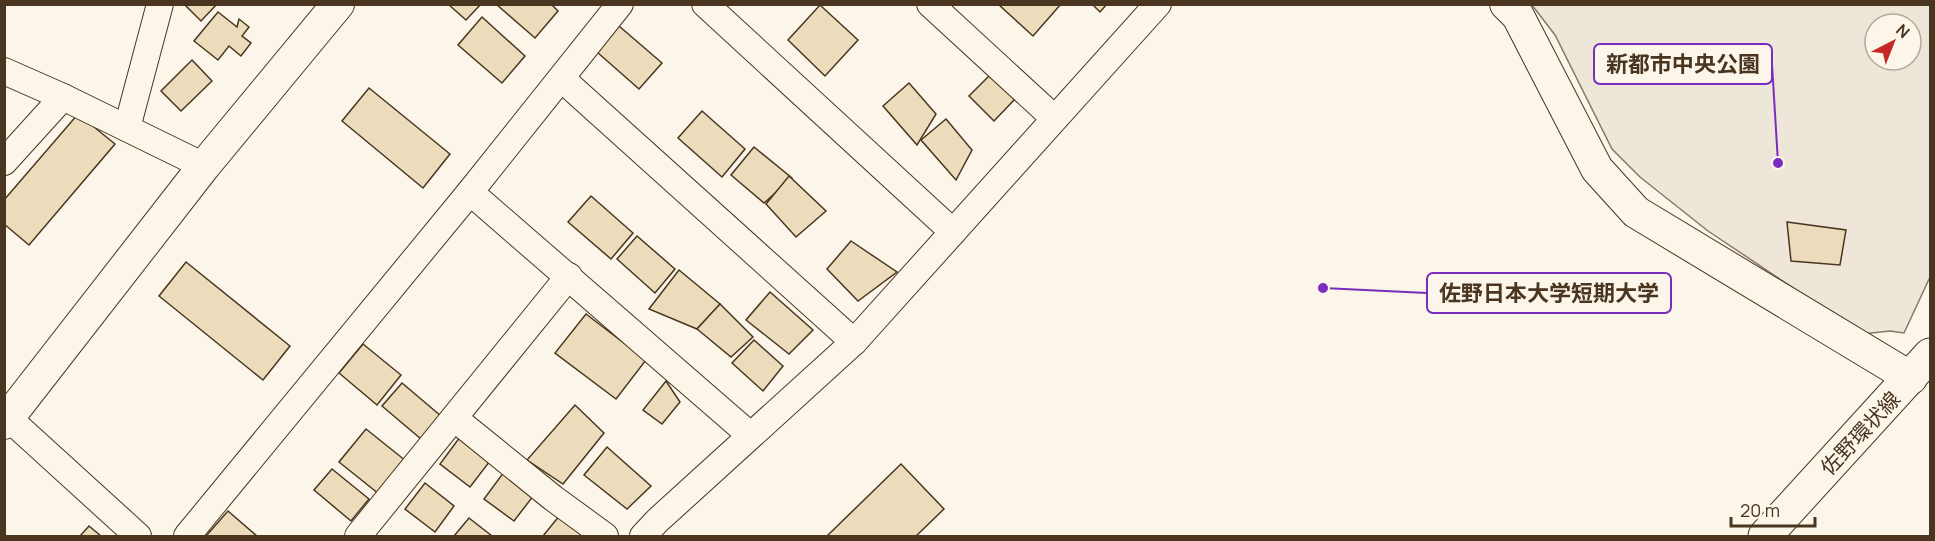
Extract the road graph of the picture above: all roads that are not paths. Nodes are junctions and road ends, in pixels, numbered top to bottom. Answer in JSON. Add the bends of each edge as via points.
{"nodes":[{"id":1,"x":160,"y":4,"type":"edge"},
{"id":2,"x":338,"y":4,"type":"edge"},
{"id":3,"x":620,"y":4,"type":"edge"},
{"id":4,"x":705,"y":4,"type":"edge"},
{"id":5,"x":930,"y":4,"type":"edge"},
{"id":6,"x":1158,"y":4,"type":"edge"},
{"id":7,"x":1506,"y":4,"type":"edge"},
{"id":8,"x":4,"y":71,"type":"edge"},
{"id":9,"x":562,"y":79,"type":"junction"},
{"id":10,"x":63,"y":97,"type":"junction"},
{"id":11,"x":1054,"y":118,"type":"junction"},
{"id":12,"x":128,"y":128,"type":"junction"},
{"id":13,"x":4,"y":162,"type":"edge"},
{"id":14,"x":204,"y":166,"type":"junction"},
{"id":15,"x":470,"y":192,"type":"junction"},
{"id":16,"x":953,"y":232,"type":"junction"},
{"id":17,"x":569,"y":276,"type":"junction"},
{"id":18,"x":854,"y":342,"type":"junction"},
{"id":19,"x":1924,"y":376,"type":"edge"},
{"id":20,"x":6,"y":418,"type":"edge"},
{"id":21,"x":454,"y":418,"type":"junction"},
{"id":22,"x":750,"y":435,"type":"junction"},
{"id":23,"x":364,"y":534,"type":"edge"},
{"id":24,"x":138,"y":537,"type":"edge"},
{"id":25,"x":187,"y":537,"type":"edge"},
{"id":26,"x":605,"y":537,"type":"edge"},
{"id":27,"x":643,"y":537,"type":"edge"},
{"id":28,"x":1765,"y":537,"type":"edge"}],
"edges":[{"from":1,"to":12,"type":"street"},
{"from":2,"to":14,"type":"street"},
{"from":3,"to":9,"type":"street"},
{"from":4,"to":16,"type":"street"},
{"from":5,"to":11,"type":"street"},
{"from":6,"to":11,"type":"street"},
{"from":7,"to":19,"type":"street","via":[[1518,16],[1597,169],[1636,212]]},
{"from":8,"to":10,"type":"street"},
{"from":9,"to":15,"type":"street"},
{"from":9,"to":18,"type":"street"},
{"from":10,"to":12,"type":"street"},
{"from":10,"to":13,"type":"street"},
{"from":11,"to":16,"type":"street"},
{"from":12,"to":14,"type":"street"},
{"from":14,"to":20,"type":"street"},
{"from":15,"to":17,"type":"street"},
{"from":15,"to":25,"type":"street"},
{"from":16,"to":18,"type":"street"},
{"from":17,"to":21,"type":"street"},
{"from":17,"to":22,"type":"street"},
{"from":18,"to":22,"type":"street"},
{"from":19,"to":28,"type":"main road","name":"佐野環状線"},
{"from":20,"to":24,"type":"street"},
{"from":21,"to":23,"type":"street"},
{"from":21,"to":26,"type":"street"},
{"from":22,"to":27,"type":"street"}]}
